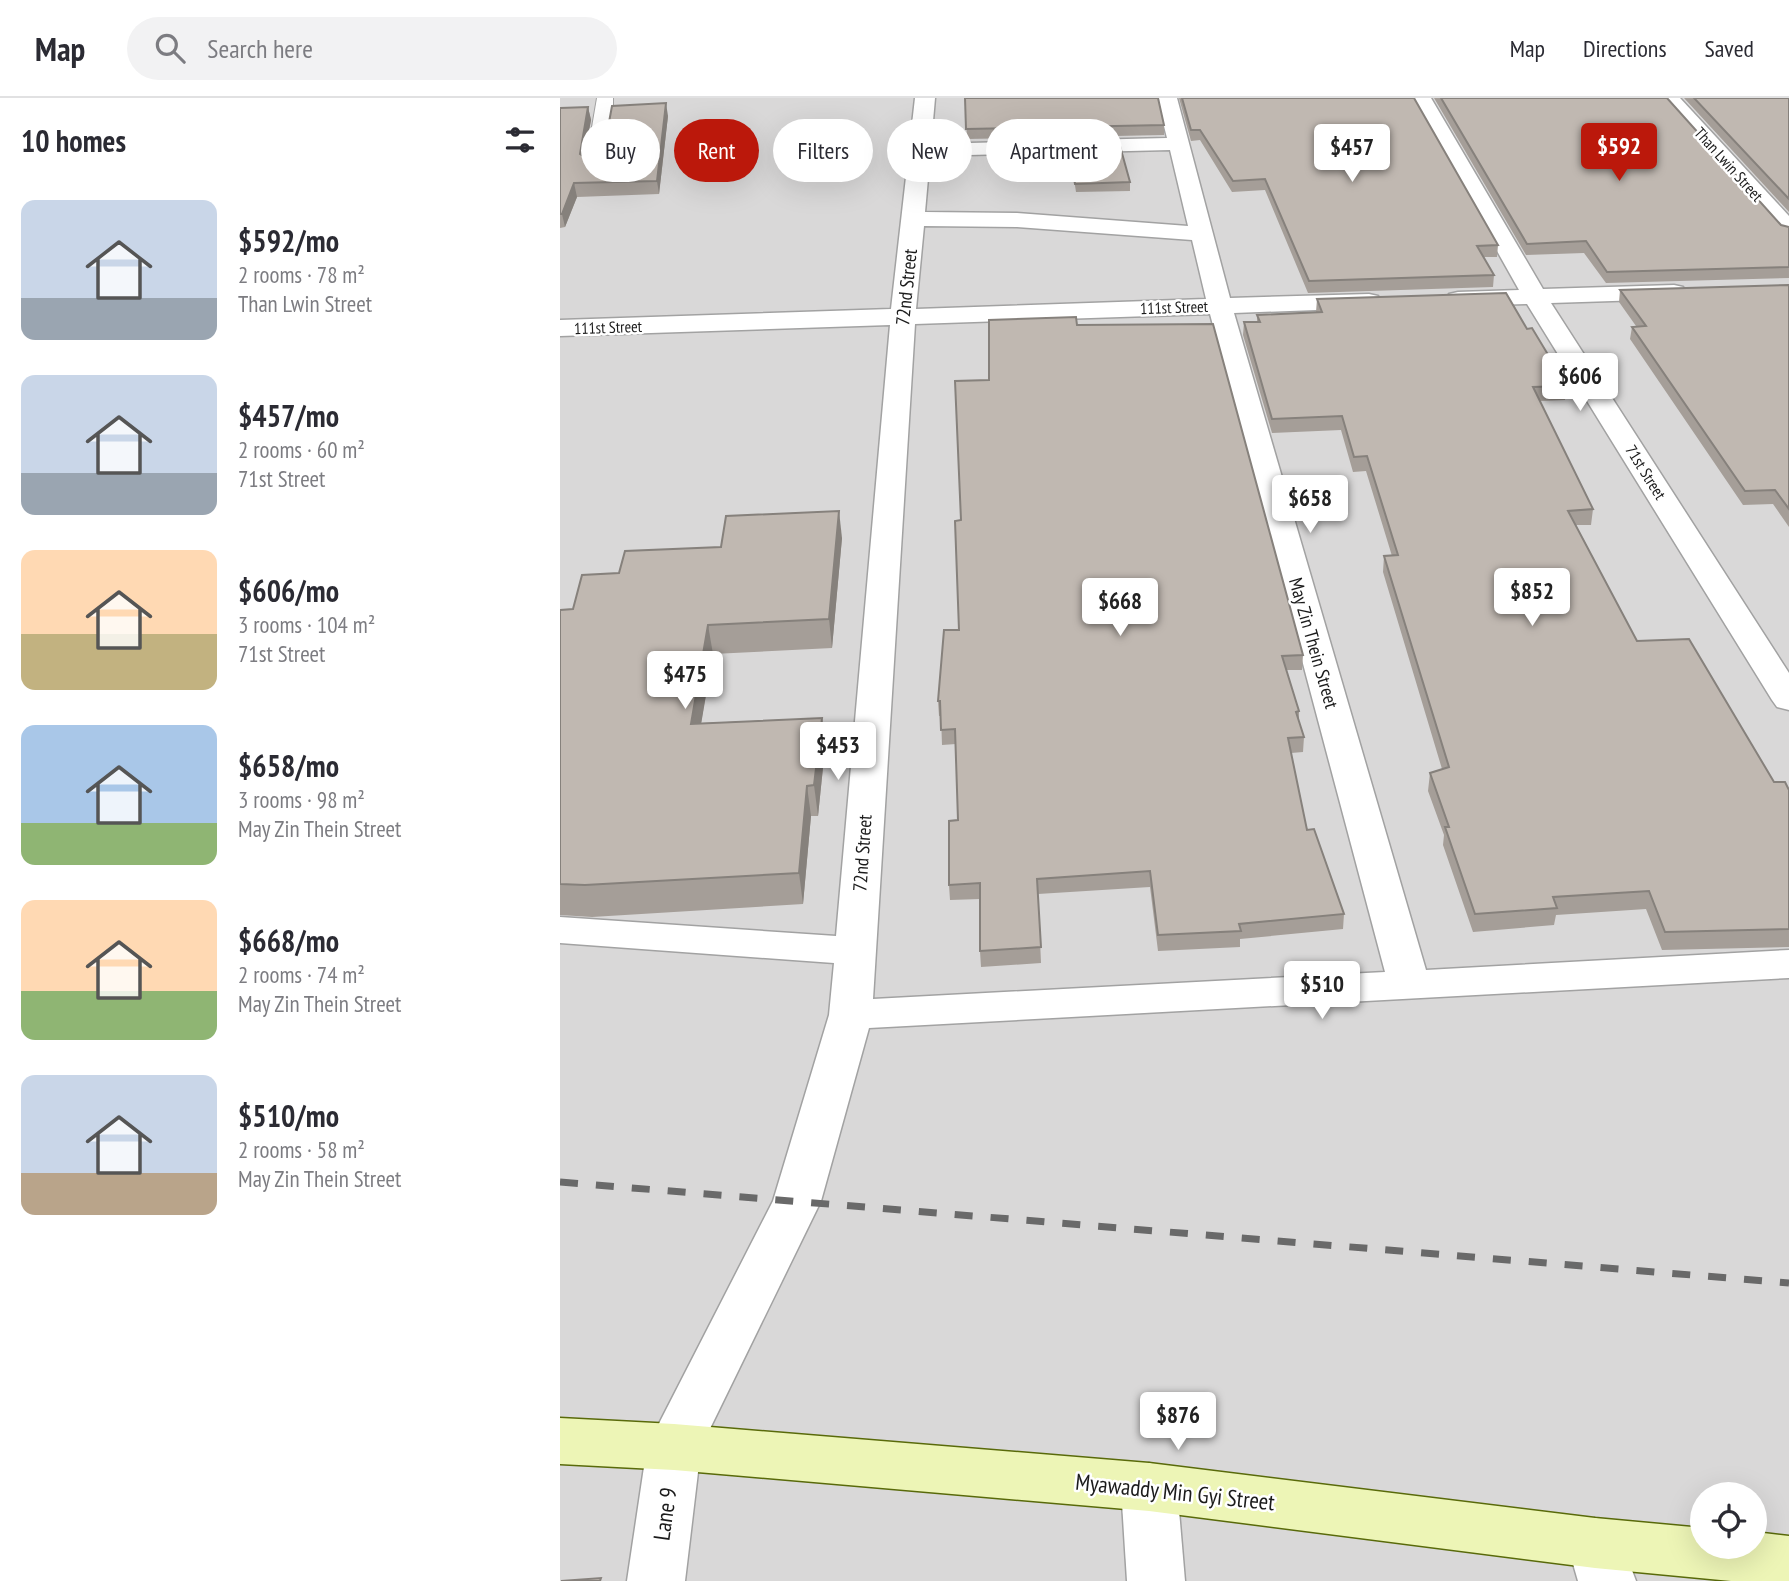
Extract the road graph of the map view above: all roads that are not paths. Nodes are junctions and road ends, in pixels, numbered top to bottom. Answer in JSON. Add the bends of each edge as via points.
{"nodes":[{"id":1,"x":604,"y":98,"type":"edge"},
{"id":2,"x":925,"y":98,"type":"edge"},
{"id":3,"x":1167,"y":98,"type":"edge"},
{"id":4,"x":1420,"y":98,"type":"edge"},
{"id":5,"x":1669,"y":98,"type":"edge"},
{"id":6,"x":604,"y":119,"type":"edge"},
{"id":7,"x":923,"y":119,"type":"edge"},
{"id":8,"x":1179,"y":144,"type":"junction"},
{"id":9,"x":972,"y":149,"type":"edge"},
{"id":10,"x":917,"y":182,"type":"edge"},
{"id":11,"x":913,"y":219,"type":"junction"},
{"id":12,"x":1789,"y":230,"type":"edge"},
{"id":13,"x":1202,"y":234,"type":"junction"},
{"id":14,"x":1696,"y":291,"type":"edge"},
{"id":15,"x":1535,"y":297,"type":"junction"},
{"id":16,"x":1439,"y":299,"type":"edge"},
{"id":17,"x":1398,"y":300,"type":"edge"},
{"id":18,"x":1220,"y":306,"type":"junction"},
{"id":19,"x":903,"y":318,"type":"junction"},
{"id":20,"x":560,"y":328,"type":"edge"},
{"id":21,"x":1786,"y":689,"type":"edge"},
{"id":22,"x":560,"y":930,"type":"edge"},
{"id":23,"x":854,"y":951,"type":"junction"},
{"id":24,"x":1789,"y":964,"type":"edge"},
{"id":25,"x":1409,"y":984,"type":"junction"},
{"id":26,"x":851,"y":1015,"type":"junction"},
{"id":27,"x":560,"y":1441,"type":"edge"},
{"id":28,"x":674,"y":1447,"type":"junction"},
{"id":29,"x":1149,"y":1487,"type":"junction"},
{"id":30,"x":1789,"y":1561,"type":"edge"},
{"id":31,"x":1601,"y":1562,"type":"edge"},
{"id":32,"x":656,"y":1581,"type":"edge"},
{"id":33,"x":1156,"y":1581,"type":"edge"}],
"edges":[{"from":1,"to":6,"type":"lane"},
{"from":2,"to":7,"type":"street","name":"72nd Street"},
{"from":3,"to":8,"type":"street","name":"May Zin Thein Street"},
{"from":4,"to":15,"type":"street","name":"71st Street"},
{"from":5,"to":12,"type":"street","name":"Than Lwin Street"},
{"from":8,"to":9,"type":"street"},
{"from":8,"to":13,"type":"street","name":"May Zin Thein Street"},
{"from":10,"to":11,"type":"street","name":"72nd Street"},
{"from":11,"to":13,"type":"street","via":[[1017,220]]},
{"from":11,"to":19,"type":"street","name":"72nd Street"},
{"from":13,"to":18,"type":"street","name":"May Zin Thein Street"},
{"from":14,"to":15,"type":"street"},
{"from":15,"to":16,"type":"street"},
{"from":15,"to":21,"type":"street","name":"71st Street"},
{"from":17,"to":18,"type":"street","name":"111st Street"},
{"from":18,"to":19,"type":"street","name":"111st Street"},
{"from":18,"to":25,"type":"street","name":"May Zin Thein Street"},
{"from":19,"to":20,"type":"street","name":"111st Street"},
{"from":19,"to":23,"type":"street","name":"72nd Street"},
{"from":22,"to":23,"type":"street"},
{"from":23,"to":26,"type":"street","name":"72nd Street"},
{"from":24,"to":25,"type":"street"},
{"from":25,"to":26,"type":"street"},
{"from":26,"to":28,"type":"street","name":"72nd Street","via":[[797,1201]]},
{"from":27,"to":28,"type":"main road","name":"Myawaddy Min Gyi Street"},
{"from":28,"to":29,"type":"main road","name":"Myawaddy Min Gyi Street"},
{"from":28,"to":32,"type":"street","name":"Lane 9"},
{"from":29,"to":31,"type":"main road","name":"Myawaddy Min Gyi Street"},
{"from":29,"to":33,"type":"street"},
{"from":30,"to":31,"type":"main road","name":"Myawaddy Min Gyi Street"}]}
